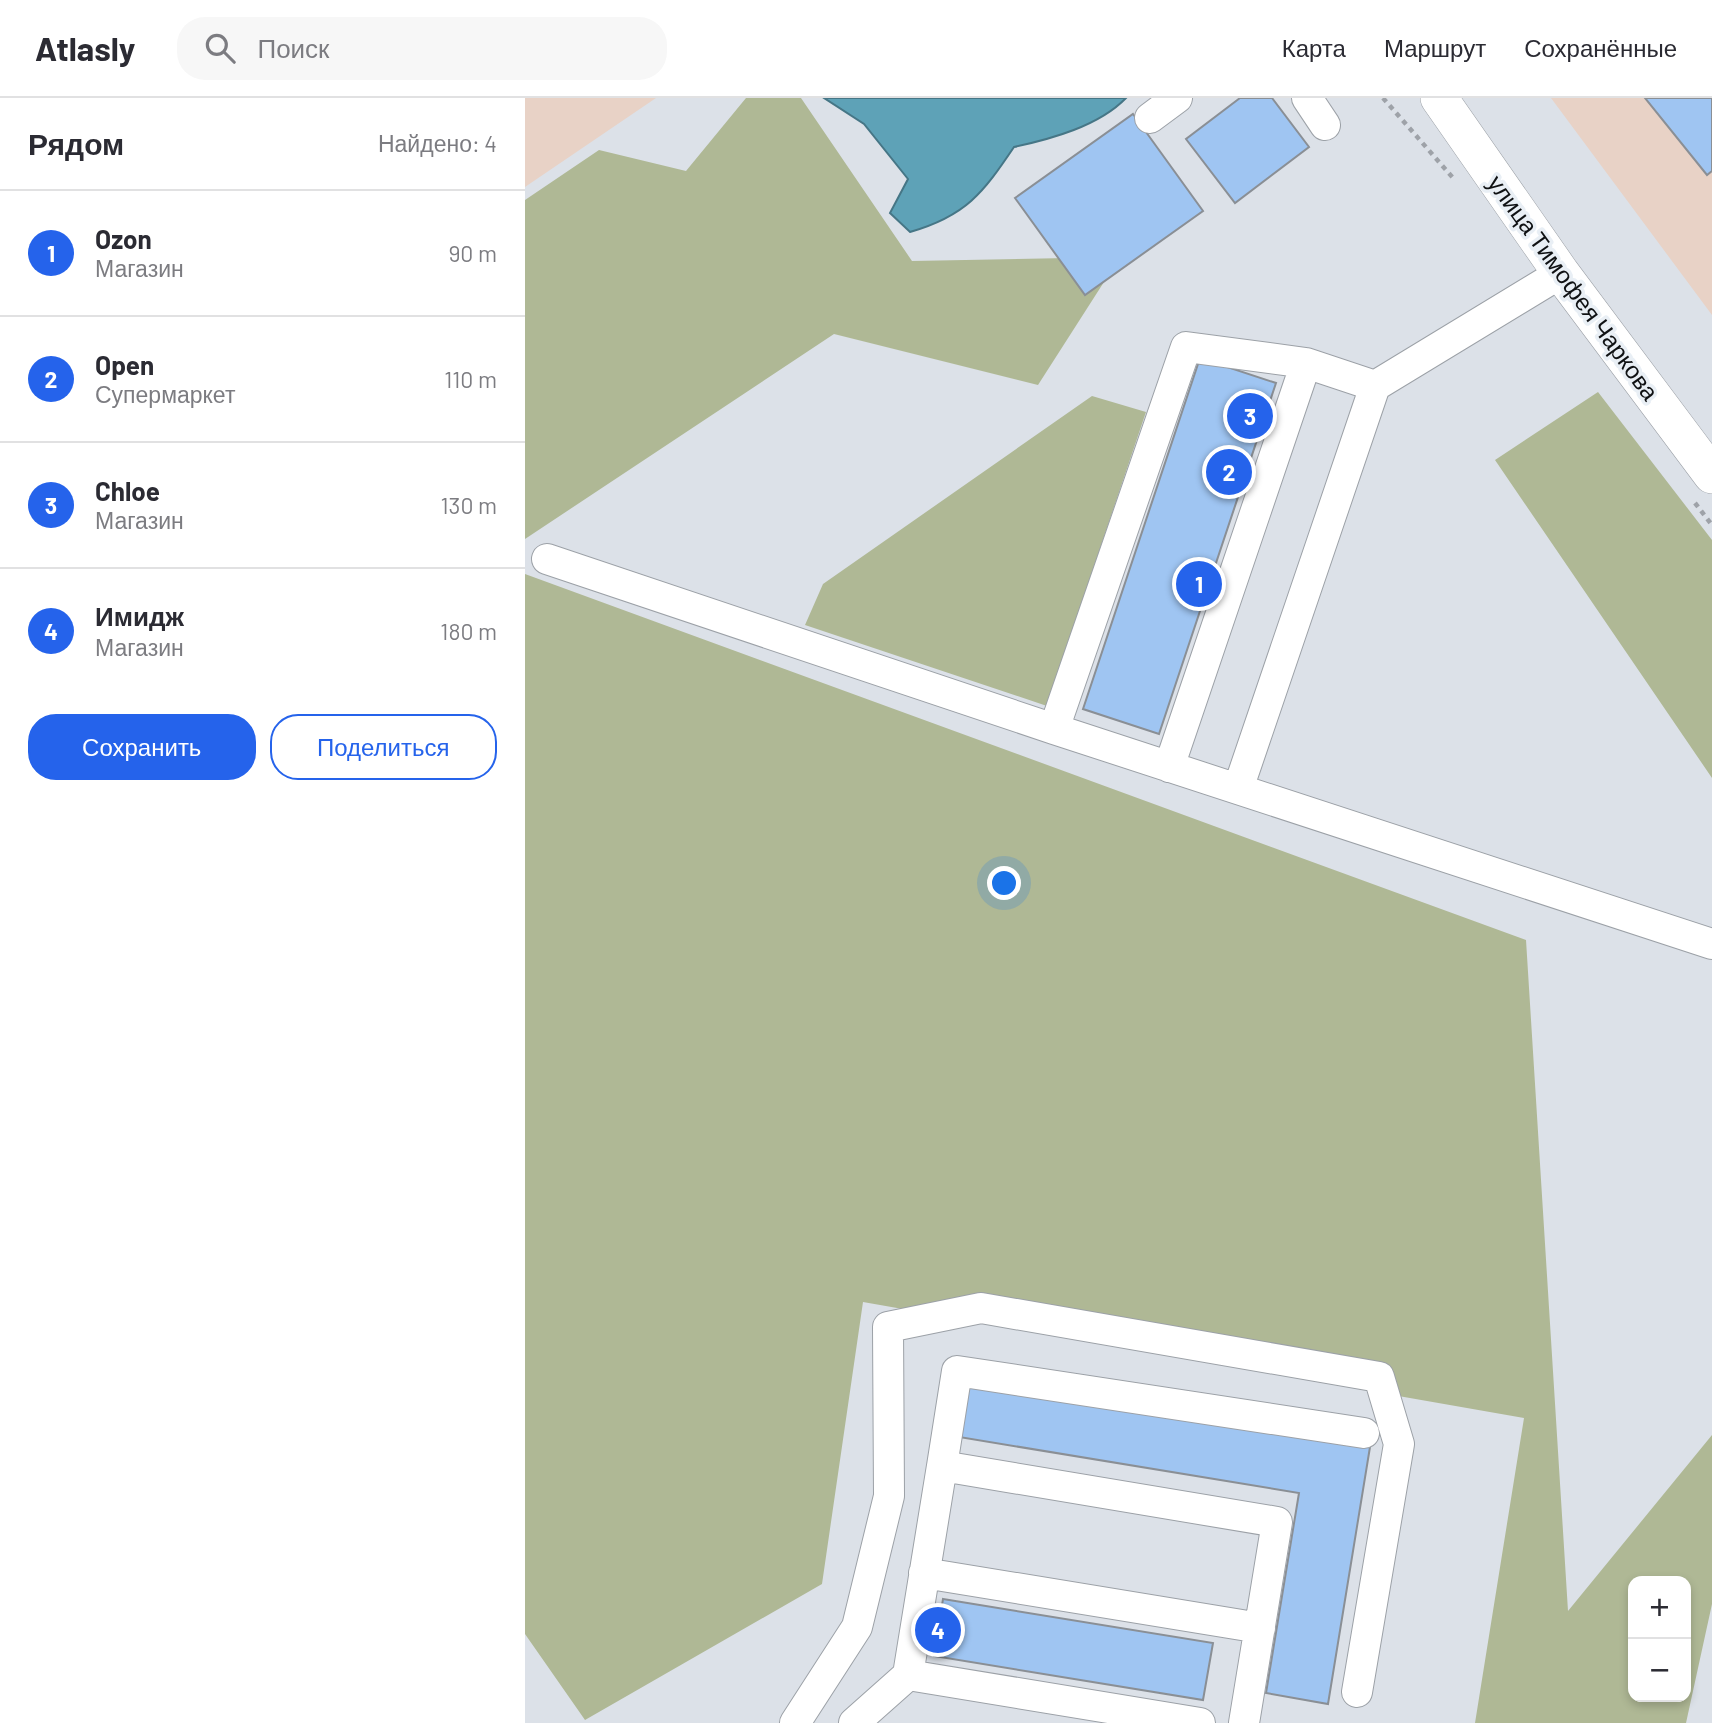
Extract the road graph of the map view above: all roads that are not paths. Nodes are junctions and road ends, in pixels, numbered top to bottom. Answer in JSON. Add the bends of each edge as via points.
{"nodes":[{"id":1,"x":1177,"y":98,"type":"edge"},
{"id":2,"x":1307,"y":98,"type":"edge"},
{"id":3,"x":1439,"y":98,"type":"edge"},
{"id":4,"x":1150,"y":118,"type":"dead end"},
{"id":5,"x":1325,"y":125,"type":"dead end"},
{"id":6,"x":1561,"y":273,"type":"junction"},
{"id":7,"x":1306,"y":363,"type":"junction"},
{"id":8,"x":1375,"y":386,"type":"junction"},
{"id":9,"x":1712,"y":475,"type":"edge"},
{"id":10,"x":547,"y":559,"type":"dead end"},
{"id":11,"x":1054,"y":729,"type":"junction"},
{"id":12,"x":1169,"y":766,"type":"junction"},
{"id":13,"x":1238,"y":789,"type":"junction"},
{"id":14,"x":1712,"y":944,"type":"edge"},
{"id":15,"x":1364,"y":1433,"type":"dead end"},
{"id":16,"x":942,"y":1466,"type":"junction"},
{"id":17,"x":925,"y":1573,"type":"junction"},
{"id":18,"x":1260,"y":1628,"type":"junction"},
{"id":19,"x":908,"y":1675,"type":"junction"},
{"id":20,"x":1357,"y":1692,"type":"dead end"},
{"id":21,"x":795,"y":1723,"type":"edge"},
{"id":22,"x":854,"y":1723,"type":"edge"},
{"id":23,"x":1200,"y":1723,"type":"edge"},
{"id":24,"x":1244,"y":1723,"type":"edge"}],
"edges":[{"from":1,"to":4,"type":"lane"},
{"from":2,"to":5,"type":"lane"},
{"from":3,"to":6,"type":"main road","name":"улица Тимофея Чаркова"},
{"from":6,"to":8,"type":"lane"},
{"from":6,"to":9,"type":"main road","name":"улица Тимофея Чаркова"},
{"from":7,"to":8,"type":"lane"},
{"from":7,"to":11,"type":"lane","via":[[1186,347]]},
{"from":7,"to":12,"type":"lane"},
{"from":8,"to":13,"type":"lane"},
{"from":10,"to":11,"type":"lane"},
{"from":11,"to":12,"type":"lane"},
{"from":12,"to":13,"type":"lane"},
{"from":13,"to":14,"type":"lane"},
{"from":15,"to":16,"type":"lane","via":[[957,1371]]},
{"from":16,"to":17,"type":"lane"},
{"from":16,"to":18,"type":"lane","via":[[1277,1522]]},
{"from":17,"to":18,"type":"lane"},
{"from":17,"to":19,"type":"lane"},
{"from":18,"to":24,"type":"lane"},
{"from":19,"to":22,"type":"lane"},
{"from":19,"to":23,"type":"lane"},
{"from":20,"to":21,"type":"lane","via":[[1399,1444],[1379,1377],[981,1308],[888,1327],[890,1496],[857,1627]]}]}
